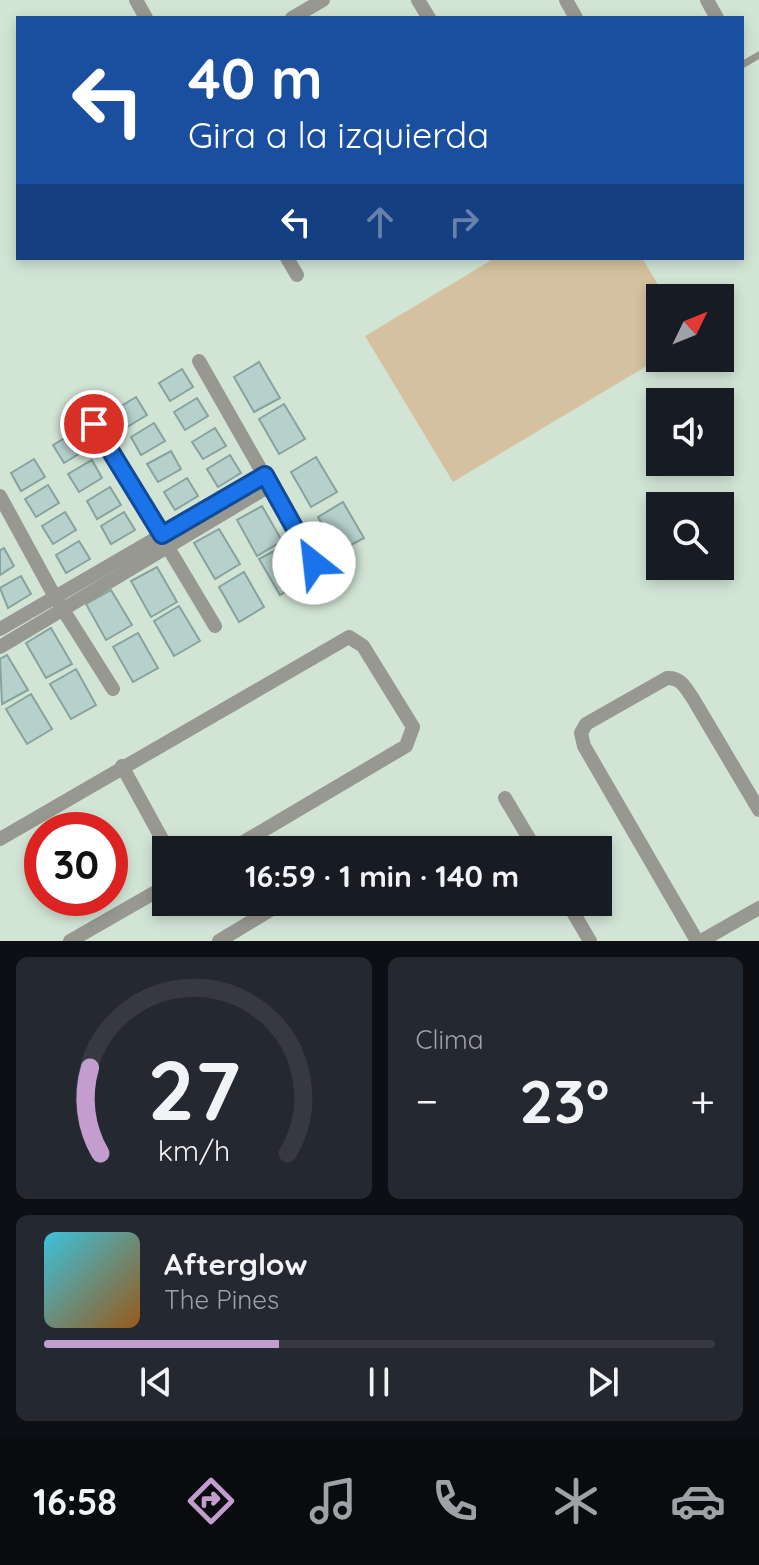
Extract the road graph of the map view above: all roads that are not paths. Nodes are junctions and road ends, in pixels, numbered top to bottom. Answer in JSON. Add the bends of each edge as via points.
{"nodes":[{"id":1,"x":323,"y":0,"type":"edge"},
{"id":2,"x":295,"y":16,"type":"edge"},
{"id":3,"x":288,"y":260,"type":"edge"},
{"id":4,"x":297,"y":275,"type":"dead end"},
{"id":5,"x":199,"y":361,"type":"dead end"},
{"id":6,"x":94,"y":424,"type":"dead end"},
{"id":7,"x":268,"y":480,"type":"junction"},
{"id":8,"x":0,"y":496,"type":"edge"},
{"id":9,"x":165,"y":542,"type":"junction"},
{"id":10,"x":314,"y":563,"type":"dead end"},
{"id":11,"x":55,"y":597,"type":"junction"},
{"id":12,"x":63,"y":611,"type":"junction"},
{"id":13,"x":215,"y":626,"type":"dead end"},
{"id":14,"x":0,"y":629,"type":"edge"},
{"id":15,"x":0,"y":647,"type":"edge"},
{"id":16,"x":113,"y":689,"type":"dead end"},
{"id":17,"x":122,"y":766,"type":"junction"},
{"id":18,"x":505,"y":798,"type":"dead end"},
{"id":19,"x":759,"y":810,"type":"edge"},
{"id":20,"x":160,"y":836,"type":"edge"},
{"id":21,"x":258,"y":836,"type":"edge"},
{"id":22,"x":528,"y":836,"type":"edge"},
{"id":23,"x":0,"y":839,"type":"edge"},
{"id":24,"x":152,"y":894,"type":"edge"},
{"id":25,"x":759,"y":908,"type":"edge"},
{"id":26,"x":265,"y":916,"type":"edge"},
{"id":27,"x":575,"y":916,"type":"edge"},
{"id":28,"x":242,"y":935,"type":"edge"},
{"id":29,"x":70,"y":941,"type":"edge"},
{"id":30,"x":219,"y":941,"type":"edge"},
{"id":31,"x":590,"y":941,"type":"edge"},
{"id":32,"x":699,"y":941,"type":"edge"}],
"edges":[{"from":1,"to":2,"type":"street"},
{"from":3,"to":4,"type":"street"},
{"from":5,"to":7,"type":"street"},
{"from":6,"to":9,"type":"street"},
{"from":7,"to":9,"type":"street"},
{"from":7,"to":10,"type":"street"},
{"from":8,"to":11,"type":"street"},
{"from":9,"to":11,"type":"street"},
{"from":9,"to":12,"type":"street"},
{"from":9,"to":13,"type":"street"},
{"from":11,"to":12,"type":"street"},
{"from":11,"to":14,"type":"street"},
{"from":12,"to":15,"type":"street"},
{"from":12,"to":16,"type":"street"},
{"from":17,"to":20,"type":"street"},
{"from":17,"to":21,"type":"street","via":[[349,637],[355,640],[413,727],[412,737],[406,746]]},
{"from":17,"to":23,"type":"street"},
{"from":18,"to":22,"type":"street"},
{"from":19,"to":32,"type":"street","via":[[692,697],[673,677],[586,724],[581,733]]},
{"from":24,"to":29,"type":"street"},
{"from":25,"to":32,"type":"street"},
{"from":26,"to":28,"type":"street"},
{"from":27,"to":31,"type":"street"},
{"from":28,"to":30,"type":"street"}]}
